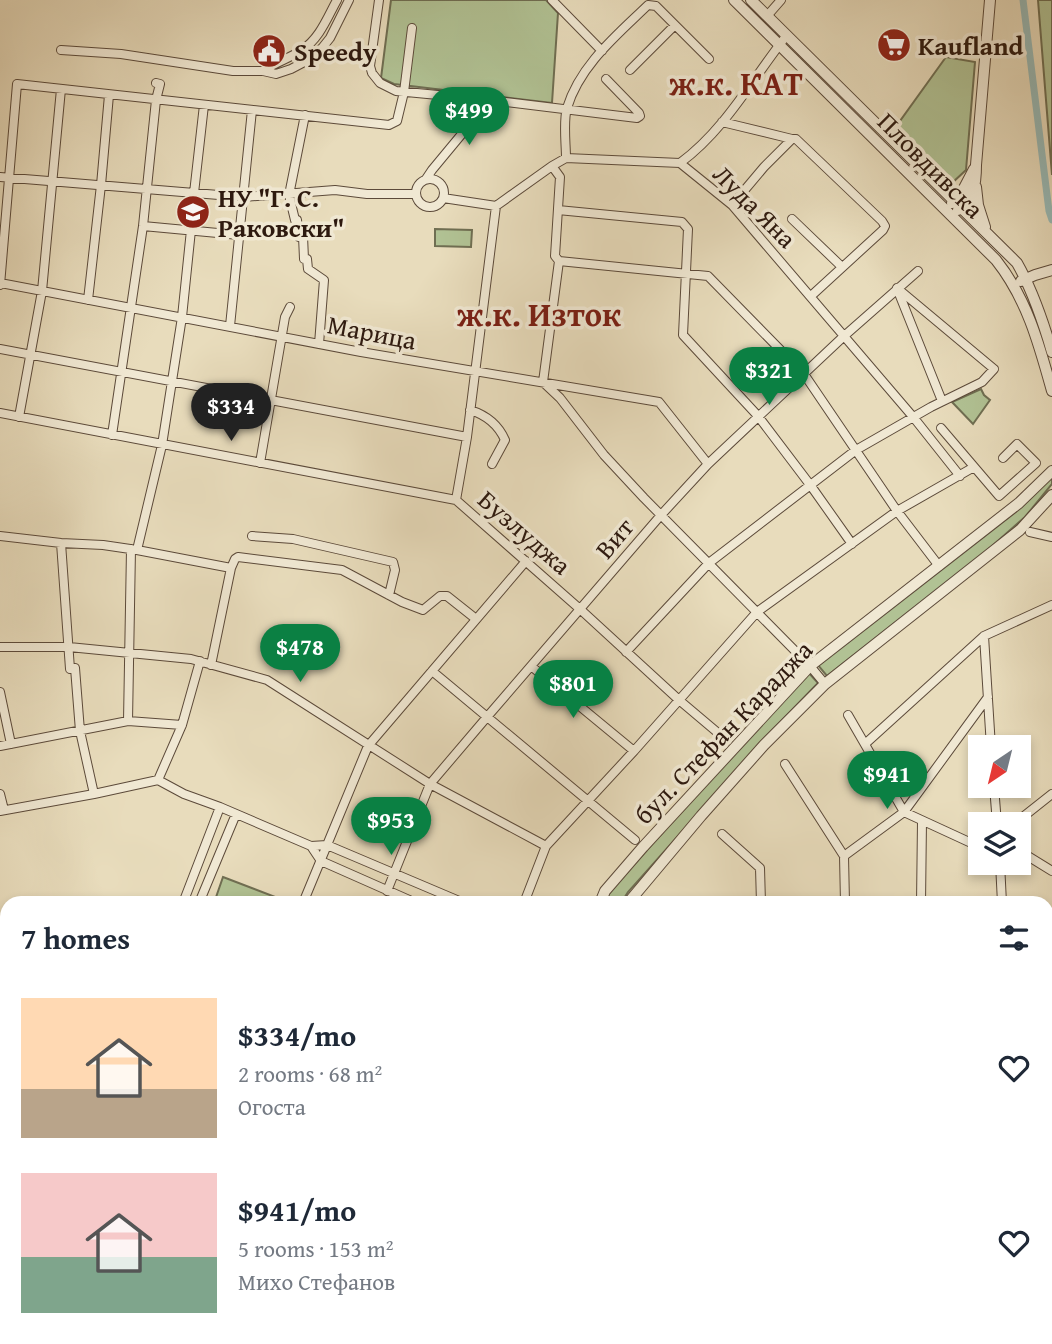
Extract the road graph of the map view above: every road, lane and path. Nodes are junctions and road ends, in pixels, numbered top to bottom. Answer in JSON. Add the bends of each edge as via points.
{"nodes":[{"id":1,"x":337,"y":0,"type":"edge"},
{"id":2,"x":349,"y":0,"type":"edge"},
{"id":3,"x":379,"y":0,"type":"edge"},
{"id":4,"x":552,"y":0,"type":"edge"},
{"id":5,"x":734,"y":0,"type":"edge"},
{"id":6,"x":751,"y":0,"type":"edge"},
{"id":7,"x":781,"y":0,"type":"edge"},
{"id":8,"x":990,"y":0,"type":"edge"},
{"id":9,"x":767,"y":16,"type":"junction"},
{"id":10,"x":675,"y":25,"type":"junction"},
{"id":11,"x":412,"y":28,"type":"dead end"},
{"id":12,"x":787,"y":36,"type":"junction"},
{"id":13,"x":780,"y":45,"type":"junction"},
{"id":14,"x":61,"y":50,"type":"dead end"},
{"id":15,"x":602,"y":51,"type":"junction"},
{"id":16,"x":709,"y":60,"type":"dead end"},
{"id":17,"x":630,"y":70,"type":"dead end"},
{"id":18,"x":263,"y":71,"type":"junction"},
{"id":19,"x":606,"y":79,"type":"dead end"},
{"id":20,"x":156,"y":83,"type":"dead end"},
{"id":21,"x":61,"y":89,"type":"junction"},
{"id":22,"x":404,"y":92,"type":"junction"},
{"id":23,"x":109,"y":95,"type":"junction"},
{"id":24,"x":156,"y":100,"type":"junction"},
{"id":25,"x":490,"y":100,"type":"junction"},
{"id":26,"x":204,"y":105,"type":"junction"},
{"id":27,"x":252,"y":110,"type":"junction"},
{"id":28,"x":566,"y":110,"type":"junction"},
{"id":29,"x":305,"y":115,"type":"junction"},
{"id":30,"x":722,"y":122,"type":"junction"},
{"id":31,"x":792,"y":139,"type":"junction"},
{"id":32,"x":566,"y":158,"type":"junction"},
{"id":33,"x":680,"y":163,"type":"junction"},
{"id":34,"x":976,"y":165,"type":"junction"},
{"id":35,"x":552,"y":166,"type":"junction"},
{"id":36,"x":4,"y":178,"type":"edge"},
{"id":37,"x":426,"y":179,"type":"junction"},
{"id":38,"x":53,"y":181,"type":"junction"},
{"id":39,"x":976,"y":183,"type":"junction"},
{"id":40,"x":101,"y":185,"type":"junction"},
{"id":41,"x":148,"y":188,"type":"junction"},
{"id":42,"x":194,"y":193,"type":"junction"},
{"id":43,"x":416,"y":194,"type":"junction"},
{"id":44,"x":289,"y":195,"type":"junction"},
{"id":45,"x":243,"y":197,"type":"junction"},
{"id":46,"x":443,"y":198,"type":"junction"},
{"id":47,"x":958,"y":203,"type":"junction"},
{"id":48,"x":732,"y":205,"type":"junction"},
{"id":49,"x":496,"y":206,"type":"junction"},
{"id":50,"x":558,"y":210,"type":"junction"},
{"id":51,"x":949,"y":212,"type":"junction"},
{"id":52,"x":792,"y":219,"type":"dead end"},
{"id":53,"x":143,"y":226,"type":"junction"},
{"id":54,"x":191,"y":230,"type":"junction"},
{"id":55,"x":986,"y":230,"type":"junction"},
{"id":56,"x":239,"y":235,"type":"junction"},
{"id":57,"x":559,"y":261,"type":"junction"},
{"id":58,"x":842,"y":267,"type":"junction"},
{"id":59,"x":1052,"y":270,"type":"edge"},
{"id":60,"x":918,"y":271,"type":"dead end"},
{"id":61,"x":687,"y":274,"type":"junction"},
{"id":62,"x":1026,"y":279,"type":"junction"},
{"id":63,"x":0,"y":284,"type":"edge"},
{"id":64,"x":1014,"y":285,"type":"junction"},
{"id":65,"x":897,"y":288,"type":"junction"},
{"id":66,"x":41,"y":291,"type":"junction"},
{"id":67,"x":811,"y":296,"type":"junction"},
{"id":68,"x":88,"y":300,"type":"junction"},
{"id":69,"x":131,"y":307,"type":"junction"},
{"id":70,"x":290,"y":307,"type":"dead end"},
{"id":71,"x":182,"y":317,"type":"junction"},
{"id":72,"x":230,"y":326,"type":"junction"},
{"id":73,"x":283,"y":337,"type":"junction"},
{"id":74,"x":843,"y":337,"type":"junction"},
{"id":75,"x":319,"y":344,"type":"junction"},
{"id":76,"x":0,"y":349,"type":"edge"},
{"id":77,"x":1052,"y":352,"type":"edge"},
{"id":78,"x":30,"y":354,"type":"junction"},
{"id":79,"x":122,"y":371,"type":"junction"},
{"id":80,"x":474,"y":372,"type":"junction"},
{"id":81,"x":804,"y":374,"type":"junction"},
{"id":82,"x":172,"y":381,"type":"junction"},
{"id":83,"x":543,"y":382,"type":"junction"},
{"id":84,"x":1052,"y":391,"type":"edge"},
{"id":85,"x":271,"y":400,"type":"junction"},
{"id":86,"x":942,"y":401,"type":"junction"},
{"id":87,"x":470,"y":410,"type":"junction"},
{"id":88,"x":0,"y":413,"type":"edge"},
{"id":89,"x":758,"y":416,"type":"junction"},
{"id":90,"x":19,"y":417,"type":"junction"},
{"id":91,"x":914,"y":418,"type":"junction"},
{"id":92,"x":941,"y":428,"type":"dead end"},
{"id":93,"x":112,"y":435,"type":"junction"},
{"id":94,"x":467,"y":437,"type":"junction"},
{"id":95,"x":162,"y":445,"type":"junction"},
{"id":96,"x":856,"y":450,"type":"junction"},
{"id":97,"x":1003,"y":458,"type":"dead end"},
{"id":98,"x":260,"y":463,"type":"junction"},
{"id":99,"x":492,"y":464,"type":"dead end"},
{"id":100,"x":708,"y":464,"type":"junction"},
{"id":101,"x":974,"y":467,"type":"junction"},
{"id":102,"x":1052,"y":471,"type":"edge"},
{"id":103,"x":960,"y":476,"type":"junction"},
{"id":104,"x":811,"y":485,"type":"junction"},
{"id":105,"x":1052,"y":495,"type":"edge"},
{"id":106,"x":456,"y":500,"type":"junction"},
{"id":107,"x":897,"y":511,"type":"junction"},
{"id":108,"x":661,"y":515,"type":"junction"},
{"id":109,"x":1030,"y":532,"type":"dead end"},
{"id":110,"x":0,"y":536,"type":"edge"},
{"id":111,"x":253,"y":536,"type":"dead end"},
{"id":112,"x":1052,"y":537,"type":"edge"},
{"id":113,"x":61,"y":543,"type":"junction"},
{"id":114,"x":852,"y":544,"type":"junction"},
{"id":115,"x":134,"y":549,"type":"junction"},
{"id":116,"x":526,"y":561,"type":"junction"},
{"id":117,"x":709,"y":563,"type":"junction"},
{"id":118,"x":939,"y":566,"type":"junction"},
{"id":119,"x":231,"y":568,"type":"junction"},
{"id":120,"x":389,"y":595,"type":"junction"},
{"id":121,"x":1052,"y":605,"type":"edge"},
{"id":122,"x":580,"y":610,"type":"junction"},
{"id":123,"x":757,"y":612,"type":"junction"},
{"id":124,"x":476,"y":619,"type":"junction"},
{"id":125,"x":984,"y":636,"type":"junction"},
{"id":126,"x":0,"y":647,"type":"edge"},
{"id":127,"x":69,"y":647,"type":"junction"},
{"id":128,"x":626,"y":652,"type":"junction"},
{"id":129,"x":130,"y":653,"type":"junction"},
{"id":130,"x":200,"y":661,"type":"junction"},
{"id":131,"x":211,"y":664,"type":"junction"},
{"id":132,"x":531,"y":666,"type":"junction"},
{"id":133,"x":810,"y":666,"type":"junction"},
{"id":134,"x":432,"y":671,"type":"junction"},
{"id":135,"x":825,"y":684,"type":"junction"},
{"id":136,"x":0,"y":692,"type":"edge"},
{"id":137,"x":988,"y":697,"type":"junction"},
{"id":138,"x":679,"y":701,"type":"junction"},
{"id":139,"x":848,"y":715,"type":"dead end"},
{"id":140,"x":487,"y":717,"type":"junction"},
{"id":141,"x":128,"y":721,"type":"junction"},
{"id":142,"x":182,"y":725,"type":"junction"},
{"id":143,"x":80,"y":731,"type":"junction"},
{"id":144,"x":990,"y":735,"type":"edge"},
{"id":145,"x":724,"y":738,"type":"dead end"},
{"id":146,"x":11,"y":744,"type":"junction"},
{"id":147,"x":865,"y":744,"type":"junction"},
{"id":148,"x":0,"y":746,"type":"edge"},
{"id":149,"x":368,"y":746,"type":"junction"},
{"id":150,"x":634,"y":751,"type":"junction"},
{"id":151,"x":785,"y":764,"type":"dead end"},
{"id":152,"x":158,"y":780,"type":"junction"},
{"id":153,"x":430,"y":784,"type":"junction"},
{"id":154,"x":0,"y":793,"type":"edge"},
{"id":155,"x":94,"y":794,"type":"junction"},
{"id":156,"x":1052,"y":794,"type":"edge"},
{"id":157,"x":588,"y":802,"type":"junction"},
{"id":158,"x":220,"y":807,"type":"junction"},
{"id":159,"x":2,"y":811,"type":"edge"},
{"id":160,"x":904,"y":812,"type":"junction"},
{"id":161,"x":1029,"y":812,"type":"edge"},
{"id":162,"x":236,"y":814,"type":"junction"},
{"id":163,"x":922,"y":821,"type":"junction"},
{"id":164,"x":722,"y":834,"type":"dead end"},
{"id":165,"x":635,"y":840,"type":"dead end"},
{"id":166,"x":968,"y":842,"type":"edge"},
{"id":167,"x":327,"y":845,"type":"junction"},
{"id":168,"x":312,"y":846,"type":"junction"},
{"id":169,"x":546,"y":846,"type":"junction"},
{"id":170,"x":844,"y":856,"type":"junction"},
{"id":171,"x":1031,"y":858,"type":"edge"},
{"id":172,"x":321,"y":862,"type":"junction"},
{"id":173,"x":1052,"y":871,"type":"edge"},
{"id":174,"x":394,"y":873,"type":"junction"},
{"id":175,"x":1001,"y":875,"type":"edge"},
{"id":176,"x":387,"y":891,"type":"junction"},
{"id":177,"x":186,"y":896,"type":"edge"},
{"id":178,"x":202,"y":896,"type":"edge"},
{"id":179,"x":306,"y":896,"type":"edge"},
{"id":180,"x":399,"y":896,"type":"edge"},
{"id":181,"x":448,"y":896,"type":"edge"},
{"id":182,"x":527,"y":896,"type":"edge"},
{"id":183,"x":603,"y":896,"type":"edge"},
{"id":184,"x":634,"y":896,"type":"edge"},
{"id":185,"x":761,"y":896,"type":"edge"},
{"id":186,"x":845,"y":896,"type":"edge"},
{"id":187,"x":921,"y":896,"type":"edge"},
{"id":188,"x":1002,"y":896,"type":"edge"}],
"edges":[{"from":1,"to":18,"type":"street","via":[[315,39]]},
{"from":2,"to":18,"type":"street","via":[[331,38],[310,59],[276,74]]},
{"from":3,"to":22,"type":"street","via":[[370,66],[380,83]]},
{"from":4,"to":15,"type":"street"},
{"from":5,"to":13,"type":"street","name":"Пловдивска"},
{"from":6,"to":9,"type":"street","name":"Пловдивска"},
{"from":7,"to":9,"type":"street"},
{"from":8,"to":34,"type":"street"},
{"from":9,"to":12,"type":"street","name":"Пловдивска"},
{"from":10,"to":15,"type":"street","via":[[656,6],[648,5]]},
{"from":10,"to":16,"type":"street"},
{"from":10,"to":17,"type":"street"},
{"from":11,"to":22,"type":"street"},
{"from":12,"to":13,"type":"street"},
{"from":12,"to":47,"type":"street","name":"Пловдивска"},
{"from":13,"to":30,"type":"street"},
{"from":13,"to":51,"type":"street","name":"Пловдивска"},
{"from":14,"to":18,"type":"street"},
{"from":15,"to":28,"type":"street","via":[[582,75]]},
{"from":19,"to":28,"type":"street","via":[[640,116]]},
{"from":20,"to":24,"type":"street","via":[[160,84]]},
{"from":21,"to":23,"type":"street"},
{"from":21,"to":36,"type":"street","via":[[16,84]]},
{"from":21,"to":38,"type":"street"},
{"from":22,"to":25,"type":"street"},
{"from":22,"to":29,"type":"street","via":[[397,121],[389,125]]},
{"from":23,"to":24,"type":"street"},
{"from":23,"to":40,"type":"street"},
{"from":24,"to":26,"type":"street"},
{"from":24,"to":41,"type":"street"},
{"from":25,"to":28,"type":"street"},
{"from":25,"to":37,"type":"street"},
{"from":26,"to":27,"type":"street"},
{"from":26,"to":42,"type":"street"},
{"from":27,"to":29,"type":"street"},
{"from":27,"to":45,"type":"street"},
{"from":28,"to":32,"type":"street"},
{"from":29,"to":44,"type":"street"},
{"from":30,"to":31,"type":"street"},
{"from":30,"to":33,"type":"street"},
{"from":31,"to":48,"type":"street"},
{"from":31,"to":58,"type":"street","via":[[884,226]]},
{"from":32,"to":33,"type":"street","name":"Луда Яна"},
{"from":32,"to":35,"type":"street"},
{"from":33,"to":48,"type":"street","name":"Луда Яна"},
{"from":34,"to":39,"type":"street"},
{"from":34,"to":47,"type":"street"},
{"from":35,"to":49,"type":"street"},
{"from":35,"to":50,"type":"street","via":[[559,177]]},
{"from":36,"to":38,"type":"street"},
{"from":36,"to":63,"type":"street"},
{"from":37,"to":43,"type":"street"},
{"from":37,"to":46,"type":"street","via":[[439,181]]},
{"from":38,"to":40,"type":"street"},
{"from":38,"to":66,"type":"street"},
{"from":39,"to":47,"type":"street","via":[[970,196]]},
{"from":39,"to":55,"type":"street"},
{"from":40,"to":41,"type":"street"},
{"from":40,"to":68,"type":"street"},
{"from":41,"to":42,"type":"street"},
{"from":41,"to":53,"type":"street"},
{"from":42,"to":45,"type":"street"},
{"from":43,"to":44,"type":"street","via":[[335,190]]},
{"from":43,"to":46,"type":"street","via":[[424,206],[432,207]]},
{"from":44,"to":45,"type":"street"},
{"from":44,"to":75,"type":"street","via":[[299,237],[303,236],[308,270],[324,280]]},
{"from":45,"to":56,"type":"street"},
{"from":46,"to":49,"type":"street"},
{"from":47,"to":51,"type":"street"},
{"from":47,"to":55,"type":"street","name":"Пловдивска"},
{"from":48,"to":67,"type":"street","name":"Луда Яна"},
{"from":49,"to":80,"type":"street","name":"Бузлуджа"},
{"from":50,"to":57,"type":"street","via":[[555,256]]},
{"from":50,"to":61,"type":"street","via":[[682,222],[688,229]]},
{"from":51,"to":64,"type":"street","name":"Пловдивска"},
{"from":52,"to":58,"type":"street"},
{"from":53,"to":54,"type":"street"},
{"from":53,"to":69,"type":"street"},
{"from":54,"to":56,"type":"street"},
{"from":54,"to":71,"type":"street"},
{"from":55,"to":62,"type":"street","name":"Пловдивска"},
{"from":56,"to":72,"type":"street"},
{"from":57,"to":61,"type":"street"},
{"from":57,"to":83,"type":"street"},
{"from":58,"to":67,"type":"street"},
{"from":59,"to":62,"type":"street"},
{"from":60,"to":65,"type":"street","name":"Вит"},
{"from":61,"to":81,"type":"street","via":[[708,276]]},
{"from":61,"to":89,"type":"street","via":[[682,335]]},
{"from":62,"to":64,"type":"street"},
{"from":62,"to":77,"type":"street","name":"Пловдивска"},
{"from":63,"to":66,"type":"street","name":"Марица"},
{"from":64,"to":84,"type":"street","name":"Пловдивска","via":[[1032,324]]},
{"from":65,"to":74,"type":"street","name":"Вит"},
{"from":65,"to":86,"type":"street"},
{"from":65,"to":86,"type":"street","via":[[994,369],[982,382]]},
{"from":66,"to":68,"type":"street","name":"Марица"},
{"from":66,"to":78,"type":"street"},
{"from":67,"to":74,"type":"street","name":"Луда Яна"},
{"from":68,"to":69,"type":"street","name":"Марица"},
{"from":69,"to":71,"type":"street","name":"Марица"},
{"from":69,"to":79,"type":"street"},
{"from":70,"to":73,"type":"street"},
{"from":71,"to":72,"type":"street","name":"Марица"},
{"from":71,"to":82,"type":"street"},
{"from":72,"to":73,"type":"street","name":"Марица"},
{"from":73,"to":75,"type":"street","name":"Марица"},
{"from":73,"to":85,"type":"street"},
{"from":74,"to":81,"type":"street","name":"Вит"},
{"from":74,"to":91,"type":"street","name":"Луда Яна"},
{"from":75,"to":80,"type":"street","name":"Марица"},
{"from":76,"to":78,"type":"street"},
{"from":78,"to":79,"type":"street"},
{"from":78,"to":90,"type":"street"},
{"from":79,"to":82,"type":"street"},
{"from":79,"to":93,"type":"street"},
{"from":80,"to":83,"type":"street","name":"Марица"},
{"from":80,"to":87,"type":"street","name":"Бузлуджа"},
{"from":81,"to":89,"type":"street","name":"Вит"},
{"from":81,"to":96,"type":"street"},
{"from":82,"to":85,"type":"street"},
{"from":82,"to":95,"type":"street"},
{"from":83,"to":100,"type":"street","name":"Марица","via":[[659,401]]},
{"from":83,"to":108,"type":"street"},
{"from":85,"to":94,"type":"street"},
{"from":85,"to":98,"type":"street"},
{"from":86,"to":91,"type":"street"},
{"from":87,"to":94,"type":"street","name":"Бузлуджа"},
{"from":87,"to":99,"type":"street","via":[[493,422],[505,440]]},
{"from":88,"to":90,"type":"street"},
{"from":89,"to":100,"type":"street","name":"Вит"},
{"from":89,"to":104,"type":"street"},
{"from":90,"to":93,"type":"street"},
{"from":91,"to":96,"type":"street"},
{"from":91,"to":103,"type":"street","name":"Луда Яна"},
{"from":92,"to":101,"type":"street"},
{"from":93,"to":95,"type":"street"},
{"from":94,"to":106,"type":"street","name":"Бузлуджа"},
{"from":95,"to":98,"type":"street"},
{"from":95,"to":115,"type":"street"},
{"from":96,"to":104,"type":"street"},
{"from":96,"to":107,"type":"street"},
{"from":97,"to":101,"type":"street","via":[[1017,443],[1036,463],[999,496]]},
{"from":98,"to":106,"type":"street"},
{"from":100,"to":108,"type":"street","name":"Вит"},
{"from":101,"to":103,"type":"street"},
{"from":102,"to":118,"type":"street","name":"бул. Стефан Караджа"},
{"from":103,"to":107,"type":"street"},
{"from":104,"to":114,"type":"street"},
{"from":104,"to":117,"type":"street"},
{"from":105,"to":135,"type":"street","name":"бул. Стефан Караджа","via":[[1020,530]]},
{"from":106,"to":116,"type":"street","name":"Бузлуджа"},
{"from":107,"to":114,"type":"street"},
{"from":107,"to":118,"type":"street"},
{"from":108,"to":117,"type":"street"},
{"from":108,"to":122,"type":"street","name":"Вит"},
{"from":109,"to":112,"type":"street"},
{"from":110,"to":113,"type":"street"},
{"from":111,"to":120,"type":"street","via":[[293,539],[393,562]]},
{"from":113,"to":115,"type":"street"},
{"from":113,"to":127,"type":"street"},
{"from":114,"to":123,"type":"street"},
{"from":115,"to":119,"type":"street"},
{"from":115,"to":129,"type":"street"},
{"from":116,"to":122,"type":"street","name":"Бузлуджа"},
{"from":116,"to":124,"type":"street"},
{"from":117,"to":123,"type":"street"},
{"from":117,"to":128,"type":"street"},
{"from":118,"to":133,"type":"street","name":"бул. Стефан Караджа"},
{"from":119,"to":120,"type":"street","via":[[238,557],[342,570]]},
{"from":119,"to":131,"type":"street"},
{"from":120,"to":124,"type":"street","via":[[423,610],[440,596],[447,596]]},
{"from":121,"to":125,"type":"street"},
{"from":122,"to":128,"type":"street","name":"Бузлуджа"},
{"from":122,"to":132,"type":"street","name":"Вит"},
{"from":123,"to":133,"type":"street"},
{"from":123,"to":138,"type":"street"},
{"from":124,"to":134,"type":"street"},
{"from":125,"to":137,"type":"street"},
{"from":125,"to":147,"type":"street"},
{"from":126,"to":127,"type":"street"},
{"from":127,"to":129,"type":"street"},
{"from":127,"to":143,"type":"street"},
{"from":128,"to":138,"type":"street","name":"Бузлуджа"},
{"from":129,"to":130,"type":"street"},
{"from":129,"to":141,"type":"street"},
{"from":130,"to":131,"type":"street"},
{"from":130,"to":142,"type":"street"},
{"from":131,"to":149,"type":"street","via":[[267,680]]},
{"from":132,"to":140,"type":"street","name":"Вит"},
{"from":132,"to":150,"type":"street"},
{"from":133,"to":135,"type":"street"},
{"from":133,"to":183,"type":"street","name":"бул. Стефан Караджа"},
{"from":134,"to":140,"type":"street"},
{"from":134,"to":149,"type":"street"},
{"from":135,"to":184,"type":"street","name":"бул. Стефан Караджа","via":[[764,745]]},
{"from":136,"to":146,"type":"street"},
{"from":137,"to":144,"type":"street"},
{"from":137,"to":160,"type":"street"},
{"from":138,"to":145,"type":"street","name":"Бузлуджа"},
{"from":138,"to":150,"type":"street"},
{"from":139,"to":147,"type":"street"},
{"from":140,"to":153,"type":"street","name":"Вит"},
{"from":140,"to":157,"type":"street"},
{"from":141,"to":142,"type":"street"},
{"from":141,"to":143,"type":"street"},
{"from":142,"to":152,"type":"street"},
{"from":143,"to":146,"type":"street"},
{"from":143,"to":155,"type":"street"},
{"from":146,"to":148,"type":"street"},
{"from":147,"to":160,"type":"street"},
{"from":149,"to":153,"type":"street"},
{"from":149,"to":167,"type":"street"},
{"from":150,"to":157,"type":"street"},
{"from":151,"to":170,"type":"street"},
{"from":152,"to":155,"type":"street"},
{"from":152,"to":158,"type":"street"},
{"from":153,"to":169,"type":"street"},
{"from":153,"to":174,"type":"street","name":"Вит"},
{"from":154,"to":159,"type":"street"},
{"from":155,"to":159,"type":"street"},
{"from":156,"to":161,"type":"street"},
{"from":157,"to":165,"type":"street"},
{"from":157,"to":169,"type":"street"},
{"from":158,"to":162,"type":"street"},
{"from":158,"to":177,"type":"street"},
{"from":160,"to":163,"type":"street"},
{"from":160,"to":170,"type":"street"},
{"from":162,"to":168,"type":"street"},
{"from":162,"to":178,"type":"street"},
{"from":163,"to":166,"type":"street"},
{"from":163,"to":187,"type":"street"},
{"from":164,"to":185,"type":"street","via":[[760,868]]},
{"from":167,"to":168,"type":"street"},
{"from":167,"to":172,"type":"street"},
{"from":167,"to":174,"type":"street"},
{"from":168,"to":172,"type":"street"},
{"from":169,"to":182,"type":"street"},
{"from":170,"to":186,"type":"street"},
{"from":171,"to":173,"type":"street"},
{"from":172,"to":176,"type":"street"},
{"from":172,"to":179,"type":"street"},
{"from":174,"to":176,"type":"street","name":"Вит"},
{"from":174,"to":181,"type":"street"},
{"from":175,"to":188,"type":"street"},
{"from":176,"to":180,"type":"street"}]}
